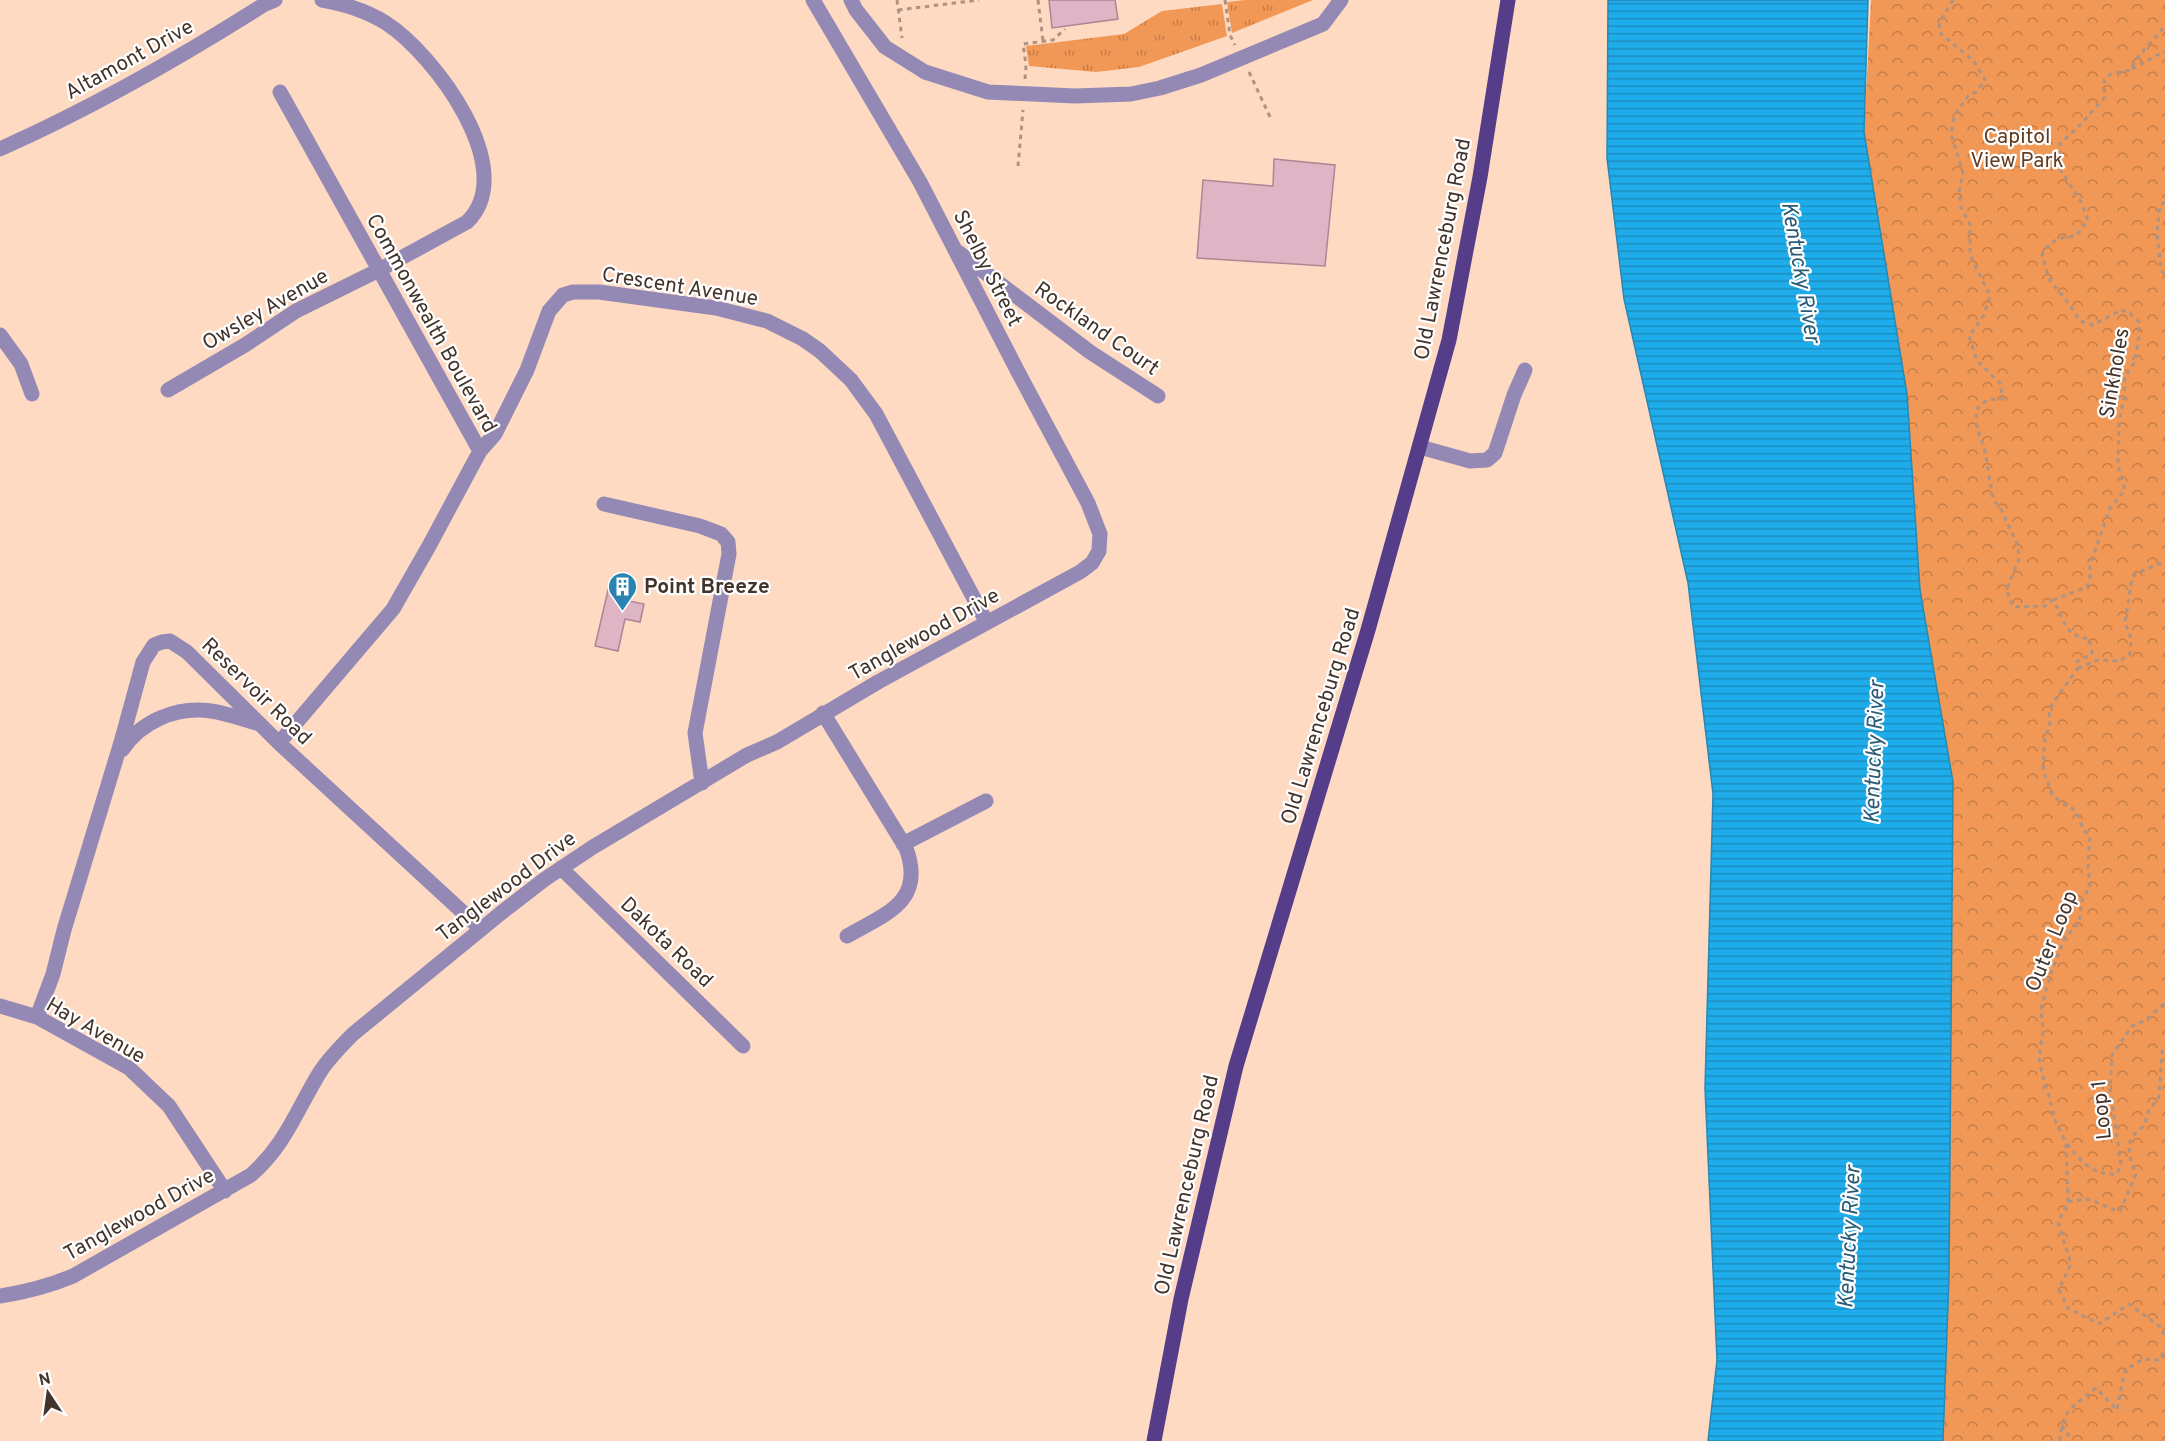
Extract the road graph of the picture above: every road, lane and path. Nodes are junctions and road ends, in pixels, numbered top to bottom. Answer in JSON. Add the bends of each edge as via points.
{"nodes":[{"id":1,"x":275,"y":0,"type":"edge"},
{"id":2,"x":322,"y":0,"type":"edge"},
{"id":3,"x":813,"y":0,"type":"edge"},
{"id":4,"x":851,"y":0,"type":"edge"},
{"id":5,"x":897,"y":0,"type":"edge"},
{"id":6,"x":979,"y":0,"type":"edge"},
{"id":7,"x":1038,"y":0,"type":"edge"},
{"id":8,"x":1225,"y":0,"type":"edge"},
{"id":9,"x":1341,"y":0,"type":"edge"},
{"id":10,"x":1508,"y":0,"type":"edge"},
{"id":11,"x":1953,"y":0,"type":"edge"},
{"id":12,"x":898,"y":10,"type":"junction"},
{"id":13,"x":2165,"y":26,"type":"edge"},
{"id":14,"x":1065,"y":29,"type":"dead end"},
{"id":15,"x":1230,"y":35,"type":"dead end"},
{"id":16,"x":1043,"y":41,"type":"junction"},
{"id":17,"x":2165,"y":51,"type":"edge"},
{"id":18,"x":905,"y":61,"type":"junction"},
{"id":19,"x":1026,"y":65,"type":"dead end"},
{"id":20,"x":2130,"y":70,"type":"junction"},
{"id":21,"x":1252,"y":78,"type":"dead end"},
{"id":22,"x":280,"y":92,"type":"dead end"},
{"id":23,"x":1022,"y":115,"type":"dead end"},
{"id":24,"x":1271,"y":119,"type":"dead end"},
{"id":25,"x":0,"y":149,"type":"edge"},
{"id":26,"x":1018,"y":166,"type":"dead end"},
{"id":27,"x":2165,"y":202,"type":"edge"},
{"id":28,"x":956,"y":250,"type":"junction"},
{"id":29,"x":379,"y":270,"type":"junction"},
{"id":30,"x":2165,"y":275,"type":"edge"},
{"id":31,"x":0,"y":335,"type":"edge"},
{"id":32,"x":1525,"y":370,"type":"dead end"},
{"id":33,"x":168,"y":390,"type":"dead end"},
{"id":34,"x":33,"y":394,"type":"dead end"},
{"id":35,"x":1158,"y":396,"type":"dead end"},
{"id":36,"x":1420,"y":447,"type":"junction"},
{"id":37,"x":480,"y":451,"type":"junction"},
{"id":38,"x":604,"y":504,"type":"dead end"},
{"id":39,"x":2165,"y":561,"type":"edge"},
{"id":40,"x":1092,"y":562,"type":"joint"},
{"id":41,"x":2053,"y":600,"type":"junction"},
{"id":42,"x":987,"y":623,"type":"junction"},
{"id":43,"x":2078,"y":668,"type":"junction"},
{"id":44,"x":823,"y":713,"type":"junction"},
{"id":45,"x":260,"y":724,"type":"junction"},
{"id":46,"x":279,"y":743,"type":"junction"},
{"id":47,"x":116,"y":760,"type":"junction"},
{"id":48,"x":702,"y":783,"type":"junction"},
{"id":49,"x":986,"y":801,"type":"dead end"},
{"id":50,"x":903,"y":844,"type":"junction"},
{"id":51,"x":561,"y":868,"type":"junction"},
{"id":52,"x":481,"y":929,"type":"junction"},
{"id":53,"x":847,"y":936,"type":"dead end"},
{"id":54,"x":2165,"y":1003,"type":"edge"},
{"id":55,"x":0,"y":1006,"type":"edge"},
{"id":56,"x":37,"y":1017,"type":"junction"},
{"id":57,"x":743,"y":1046,"type":"dead end"},
{"id":58,"x":2165,"y":1047,"type":"edge"},
{"id":59,"x":2066,"y":1143,"type":"junction"},
{"id":60,"x":225,"y":1191,"type":"junction"},
{"id":61,"x":2068,"y":1202,"type":"junction"},
{"id":62,"x":0,"y":1296,"type":"edge"},
{"id":63,"x":2165,"y":1339,"type":"edge"},
{"id":64,"x":2165,"y":1348,"type":"edge"},
{"id":65,"x":2062,"y":1423,"type":"junction"},
{"id":66,"x":1154,"y":1441,"type":"edge"},
{"id":67,"x":2060,"y":1441,"type":"edge"},
{"id":68,"x":2072,"y":1441,"type":"edge"}],
"edges":[{"from":1,"to":25,"type":"street","name":"Altamont Drive","via":[[115,92]]},
{"from":2,"to":29,"type":"street","name":"Owsley Avenue","via":[[388,24],[426,59],[458,100],[479,151],[485,181],[474,216]]},
{"from":3,"to":28,"type":"street","name":"Shelby Street"},
{"from":4,"to":18,"type":"street","via":[[885,47]]},
{"from":5,"to":12,"type":"path"},
{"from":6,"to":12,"type":"path"},
{"from":7,"to":16,"type":"path"},
{"from":8,"to":15,"type":"path"},
{"from":9,"to":18,"type":"street","via":[[1323,24],[1201,75],[1131,93],[1076,96],[988,92],[925,72]]},
{"from":10,"to":36,"type":"main road","name":"Old Lawrenceburg Road","via":[[1449,340]]},
{"from":11,"to":41,"type":"path","via":[[1939,23],[1941,34],[1974,61],[1985,80],[1954,116],[1951,134],[1963,173],[1959,192],[1970,224],[1970,255],[1990,296],[1984,315],[1969,336],[1977,361],[2000,383],[2002,399],[1989,399],[1978,406],[1977,427],[1993,500],[2018,546],[2019,559],[2007,588],[2009,599],[2014,607],[2044,606]]},
{"from":12,"to":18,"type":"path"},
{"from":13,"to":20,"type":"path"},
{"from":14,"to":16,"type":"path","via":[[1053,40]]},
{"from":16,"to":19,"type":"path","via":[[1023,44]]},
{"from":17,"to":20,"type":"path"},
{"from":20,"to":41,"type":"path","name":"Sinkholes","via":[[2111,74],[2104,80],[2105,97],[2060,144],[2060,169],[2088,220],[2076,236],[2062,237],[2048,245],[2042,255],[2050,281],[2080,321],[2093,325],[2121,310],[2139,322],[2135,362],[2125,376],[2119,422],[2118,466],[2125,490],[2110,508],[2090,565],[2087,587]]},
{"from":21,"to":24,"type":"path"},
{"from":22,"to":29,"type":"street","name":"Commonwealth Boulevard"},
{"from":23,"to":26,"type":"path"},
{"from":27,"to":30,"type":"path","via":[[2160,205],[2157,233]]},
{"from":28,"to":35,"type":"street","name":"Rockland Court","via":[[1090,352]]},
{"from":28,"to":40,"type":"street","name":"Shelby Street","via":[[1088,503],[1100,534],[1099,551]]},
{"from":29,"to":33,"type":"street","name":"Owsley Avenue","via":[[296,310]]},
{"from":29,"to":37,"type":"street","name":"Commonwealth Boulevard"},
{"from":31,"to":34,"type":"street","via":[[21,364]]},
{"from":32,"to":36,"type":"street","via":[[1496,453],[1487,460],[1470,461]]},
{"from":36,"to":66,"type":"main road","name":"Old Lawrenceburg Road","via":[[1236,1066],[1179,1309]]},
{"from":37,"to":42,"type":"street","name":"Crescent Avenue","via":[[495,434],[527,370],[549,311],[563,296],[599,292],[716,308],[767,321],[820,351],[864,396]]},
{"from":37,"to":46,"type":"street","name":"Commonwealth Boulevard","via":[[393,609]]},
{"from":38,"to":48,"type":"street","via":[[700,526],[721,534],[729,542],[695,733]]},
{"from":39,"to":43,"type":"path","via":[[2135,574],[2125,623],[2131,638],[2130,654],[2120,660],[2098,660]]},
{"from":40,"to":42,"type":"street","name":"Tanglewood Drive"},
{"from":41,"to":43,"type":"path","name":"Outer Loop","via":[[2066,630],[2077,638],[2090,639],[2092,654],[2078,662]]},
{"from":42,"to":44,"type":"street","name":"Tanglewood Drive"},
{"from":43,"to":59,"type":"path","name":"Outer Loop","via":[[2052,704],[2043,770],[2052,794],[2072,808],[2090,837],[2090,886],[2080,905],[2079,922],[2064,939],[2041,1008],[2042,1073]]},
{"from":44,"to":48,"type":"street","name":"Tanglewood Drive"},
{"from":44,"to":50,"type":"street"},
{"from":45,"to":46,"type":"street","name":"Reservoir Road"},
{"from":45,"to":47,"type":"street","via":[[198,709],[169,714],[136,732]]},
{"from":45,"to":47,"type":"street","name":"Reservoir Road","via":[[178,644],[162,642],[154,645],[143,662]]},
{"from":46,"to":52,"type":"street","name":"Reservoir Road"},
{"from":47,"to":56,"type":"street","name":"Reservoir Road"},
{"from":48,"to":51,"type":"street","name":"Tanglewood Drive"},
{"from":49,"to":50,"type":"street"},
{"from":50,"to":53,"type":"street","via":[[912,874],[904,899],[895,909]]},
{"from":51,"to":52,"type":"street","name":"Tanglewood Drive"},
{"from":51,"to":57,"type":"street","name":"Dakota Road"},
{"from":52,"to":60,"type":"street","name":"Tanglewood Drive","via":[[336,1052],[268,1159]]},
{"from":54,"to":59,"type":"path","name":"Loop 1","via":[[2146,1020],[2132,1026],[2112,1055],[2110,1089],[2121,1164],[2117,1174],[2103,1175],[2078,1158]]},
{"from":55,"to":56,"type":"street","name":"Hay Avenue"},
{"from":56,"to":60,"type":"street","name":"Hay Avenue","via":[[129,1068],[169,1106]]},
{"from":58,"to":61,"type":"path","name":"Loop 1","via":[[2158,1097],[2144,1126],[2134,1133],[2128,1154],[2136,1174],[2120,1211],[2083,1198]]},
{"from":59,"to":61,"type":"path","name":"Outer Loop"},
{"from":60,"to":62,"type":"street","name":"Tanglewood Drive","via":[[73,1276],[24,1293]]},
{"from":61,"to":63,"type":"path","name":"Outer Loop","via":[[2058,1222],[2071,1264],[2059,1288],[2068,1308],[2098,1324],[2128,1304],[2162,1328]]},
{"from":64,"to":65,"type":"path","via":[[2160,1360],[2143,1359],[2125,1370],[2117,1410],[2096,1388],[2070,1409]]},
{"from":65,"to":67,"type":"path"},
{"from":65,"to":68,"type":"path"}]}
